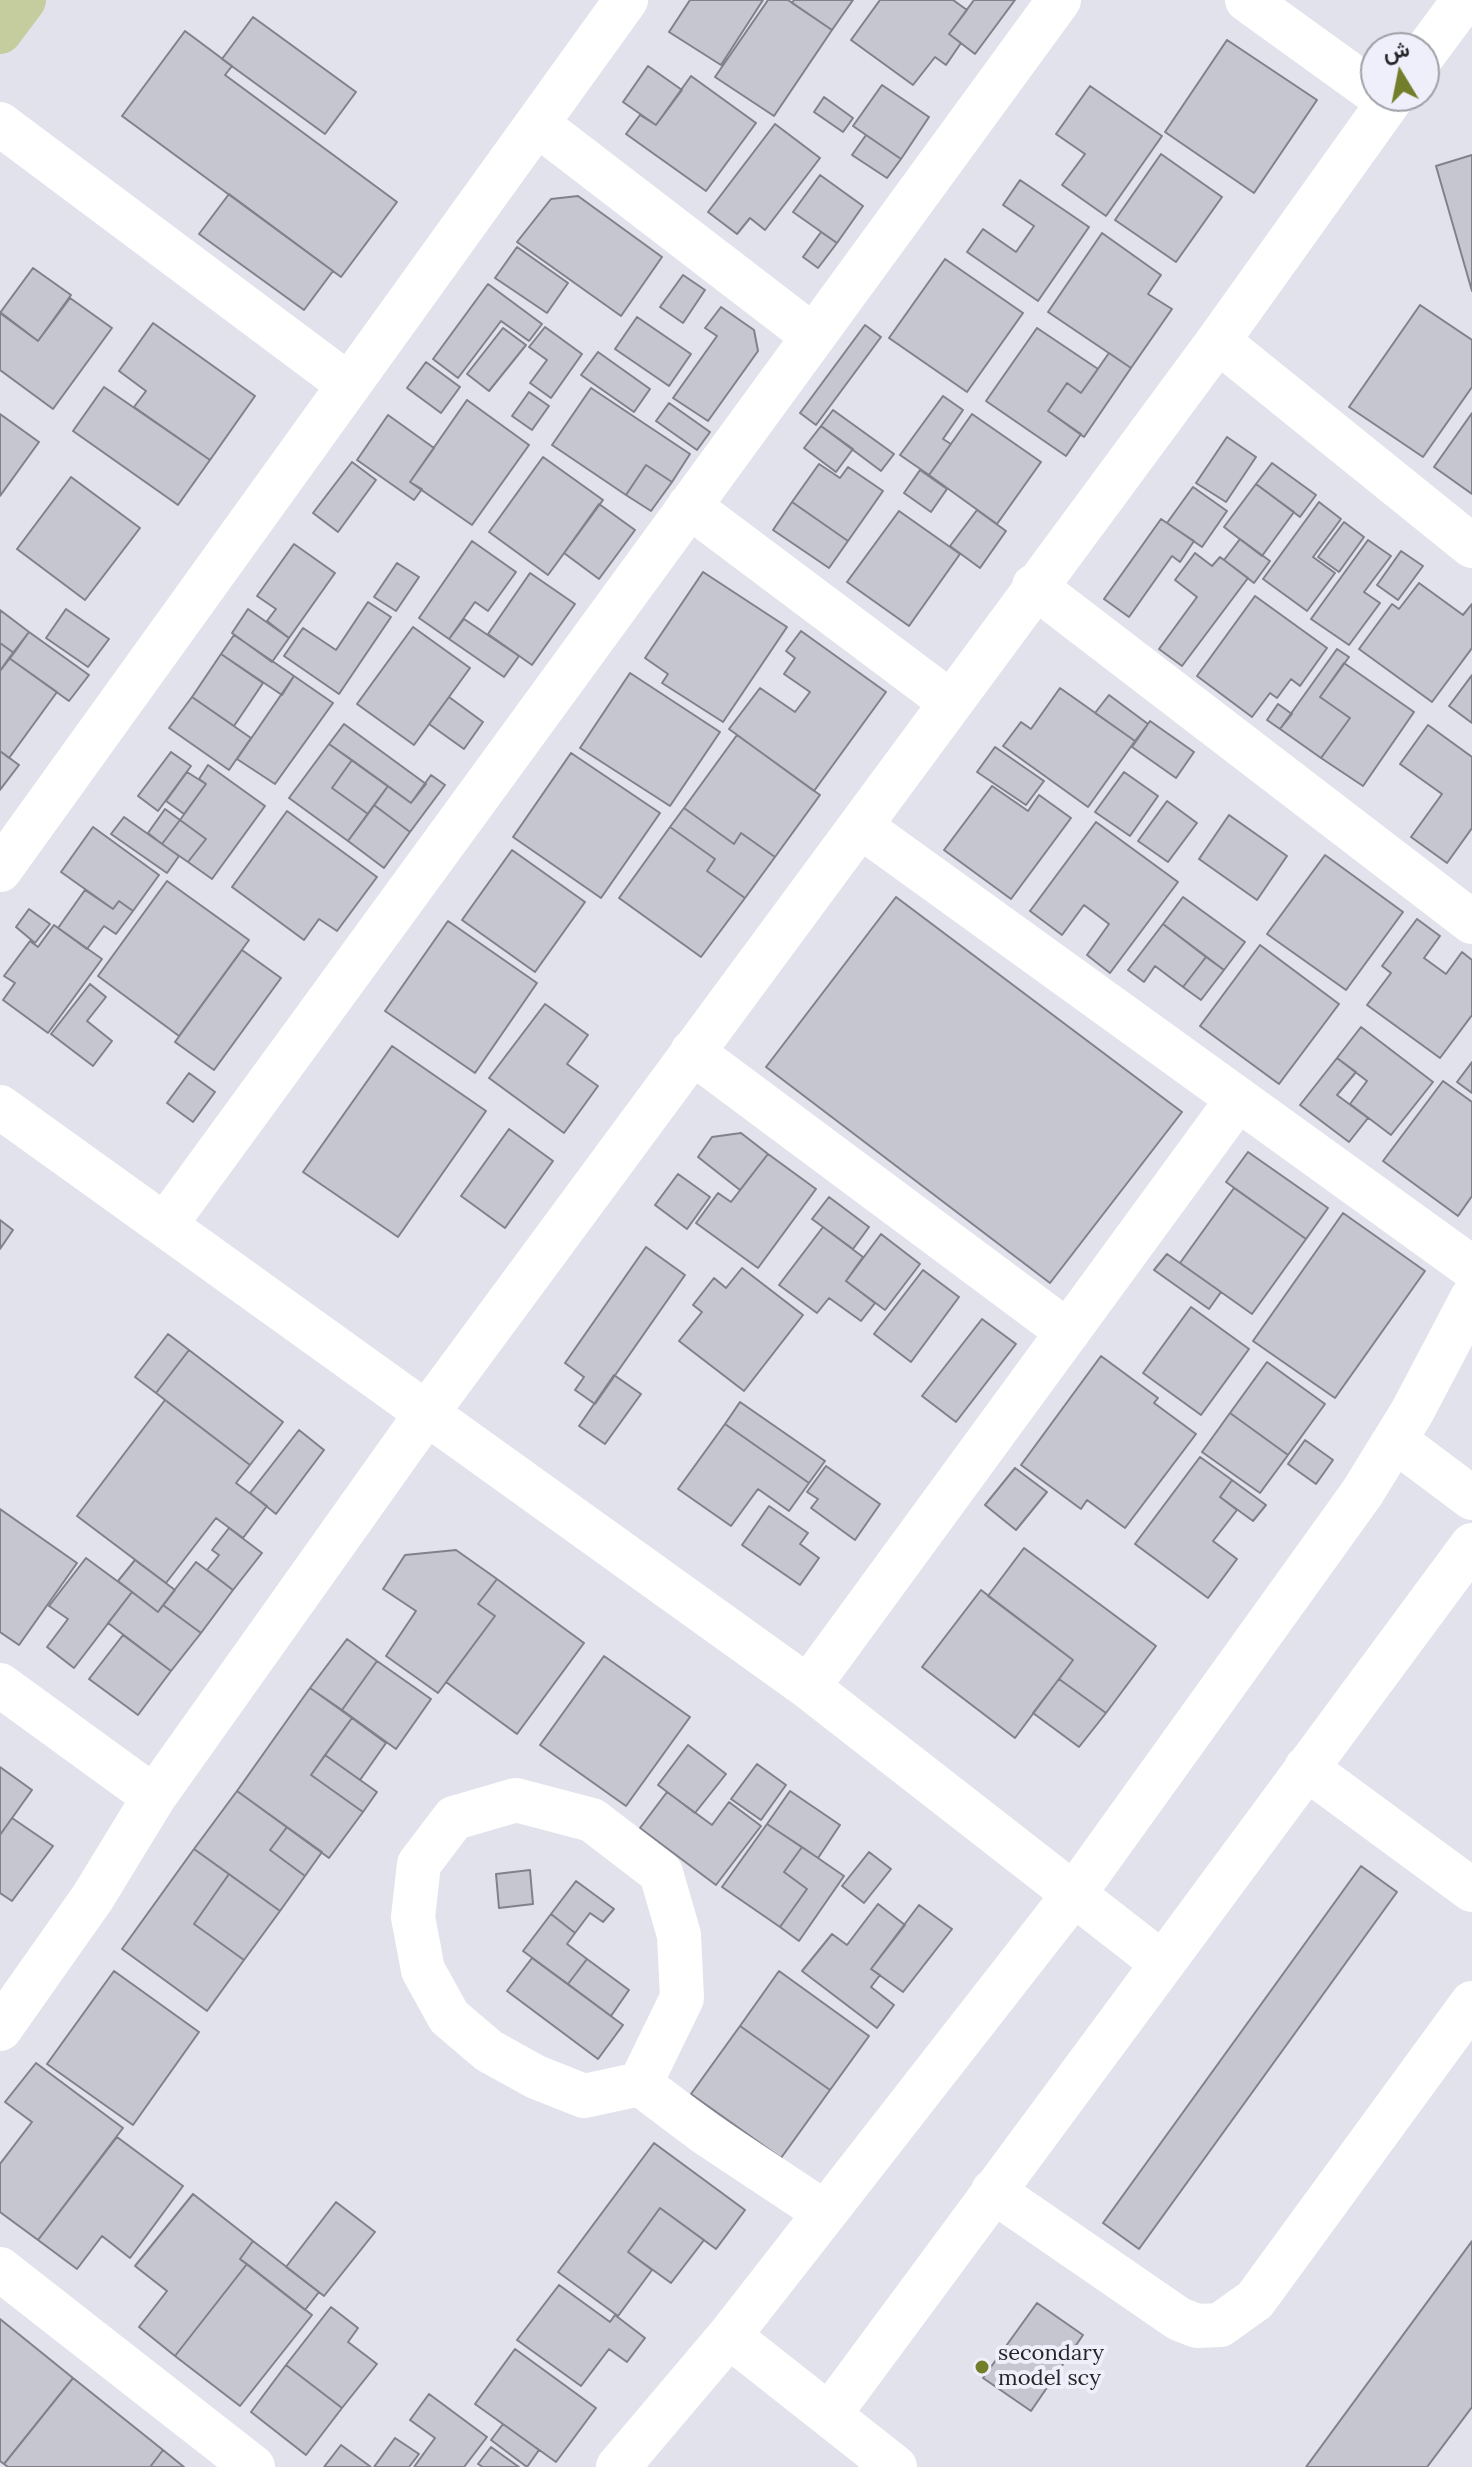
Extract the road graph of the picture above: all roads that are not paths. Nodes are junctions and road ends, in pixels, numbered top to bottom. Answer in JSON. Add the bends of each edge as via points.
{"nodes":[{"id":1,"x":24,"y":0,"type":"edge"},
{"id":2,"x":626,"y":0,"type":"edge"},
{"id":3,"x":1059,"y":0,"type":"edge"},
{"id":4,"x":1247,"y":0,"type":"edge"},
{"id":5,"x":1464,"y":0,"type":"edge"},
{"id":6,"x":0,"y":32,"type":"edge"},
{"id":7,"x":1440,"y":32,"type":"edge"},
{"id":8,"x":1360,"y":80,"type":"edge"},
{"id":9,"x":1374,"y":112,"type":"edge"},
{"id":10,"x":0,"y":124,"type":"edge"},
{"id":11,"x":537,"y":124,"type":"junction"},
{"id":12,"x":813,"y":336,"type":"junction"},
{"id":13,"x":1218,"y":341,"type":"junction"},
{"id":14,"x":349,"y":385,"type":"junction"},
{"id":15,"x":689,"y":506,"type":"junction"},
{"id":16,"x":1472,"y":546,"type":"edge"},
{"id":17,"x":1034,"y":586,"type":"junction"},
{"id":18,"x":949,"y":701,"type":"junction"},
{"id":19,"x":860,"y":826,"type":"junction"},
{"id":20,"x":0,"y":870,"type":"edge"},
{"id":21,"x":1472,"y":922,"type":"edge"},
{"id":22,"x":692,"y":1052,"type":"junction"},
{"id":23,"x":1238,"y":1099,"type":"junction"},
{"id":24,"x":0,"y":1107,"type":"edge"},
{"id":25,"x":165,"y":1225,"type":"junction"},
{"id":26,"x":1472,"y":1268,"type":"edge"},
{"id":27,"x":1472,"y":1298,"type":"edge"},
{"id":28,"x":1068,"y":1332,"type":"junction"},
{"id":29,"x":426,"y":1414,"type":"junction"},
{"id":30,"x":1396,"y":1441,"type":"junction"},
{"id":31,"x":1472,"y":1498,"type":"edge"},
{"id":32,"x":1472,"y":1545,"type":"edge"},
{"id":33,"x":0,"y":1685,"type":"edge"},
{"id":34,"x":808,"y":1687,"type":"junction"},
{"id":35,"x":1306,"y":1768,"type":"junction"},
{"id":36,"x":154,"y":1797,"type":"junction"},
{"id":37,"x":1472,"y":1890,"type":"edge"},
{"id":38,"x":1074,"y":1894,"type":"junction"},
{"id":39,"x":1162,"y":1963,"type":"junction"},
{"id":40,"x":1472,"y":2003,"type":"edge"},
{"id":41,"x":0,"y":2029,"type":"edge"},
{"id":42,"x":640,"y":2084,"type":"junction"},
{"id":43,"x":993,"y":2191,"type":"junction"},
{"id":44,"x":824,"y":2212,"type":"junction"},
{"id":45,"x":0,"y":2269,"type":"edge"},
{"id":46,"x":729,"y":2336,"type":"junction"},
{"id":47,"x":829,"y":2415,"type":"junction"},
{"id":48,"x":253,"y":2467,"type":"edge"},
{"id":49,"x":618,"y":2467,"type":"edge"},
{"id":50,"x":895,"y":2467,"type":"edge"}],
"edges":[{"from":1,"to":6,"type":"main road"},
{"from":2,"to":11,"type":"street"},
{"from":3,"to":12,"type":"street"},
{"from":4,"to":8,"type":"street"},
{"from":5,"to":7,"type":"street"},
{"from":9,"to":13,"type":"street"},
{"from":10,"to":14,"type":"street"},
{"from":11,"to":12,"type":"street"},
{"from":11,"to":14,"type":"street"},
{"from":12,"to":15,"type":"street"},
{"from":13,"to":16,"type":"street"},
{"from":13,"to":17,"type":"street"},
{"from":14,"to":20,"type":"street"},
{"from":15,"to":18,"type":"street"},
{"from":15,"to":25,"type":"street"},
{"from":17,"to":18,"type":"street"},
{"from":17,"to":21,"type":"street"},
{"from":18,"to":19,"type":"street"},
{"from":19,"to":22,"type":"street"},
{"from":19,"to":23,"type":"street"},
{"from":22,"to":28,"type":"street"},
{"from":22,"to":29,"type":"street"},
{"from":23,"to":26,"type":"street"},
{"from":23,"to":28,"type":"street"},
{"from":24,"to":25,"type":"street"},
{"from":25,"to":29,"type":"street"},
{"from":27,"to":30,"type":"street"},
{"from":28,"to":34,"type":"street"},
{"from":29,"to":34,"type":"street"},
{"from":29,"to":36,"type":"street"},
{"from":30,"to":31,"type":"street"},
{"from":30,"to":38,"type":"street"},
{"from":32,"to":35,"type":"street"},
{"from":33,"to":36,"type":"street"},
{"from":34,"to":38,"type":"street"},
{"from":35,"to":37,"type":"street"},
{"from":35,"to":39,"type":"street"},
{"from":36,"to":41,"type":"street","via":[[93,1897]]},
{"from":38,"to":39,"type":"street"},
{"from":38,"to":44,"type":"street"},
{"from":39,"to":43,"type":"street"},
{"from":40,"to":43,"type":"street","via":[[1255,2300],[1220,2325],[1197,2326],[1179,2319]]},
{"from":42,"to":42,"type":"street","via":[[584,2096],[489,2051],[449,2017],[423,1970],[413,1917],[419,1864],[454,1818],[516,1800],[592,1820],[661,1873],[679,1935],[682,1998]]},
{"from":42,"to":44,"type":"street"},
{"from":43,"to":47,"type":"street"},
{"from":44,"to":46,"type":"street"},
{"from":45,"to":48,"type":"street"},
{"from":46,"to":47,"type":"street"},
{"from":46,"to":49,"type":"street"},
{"from":47,"to":50,"type":"street"}]}
